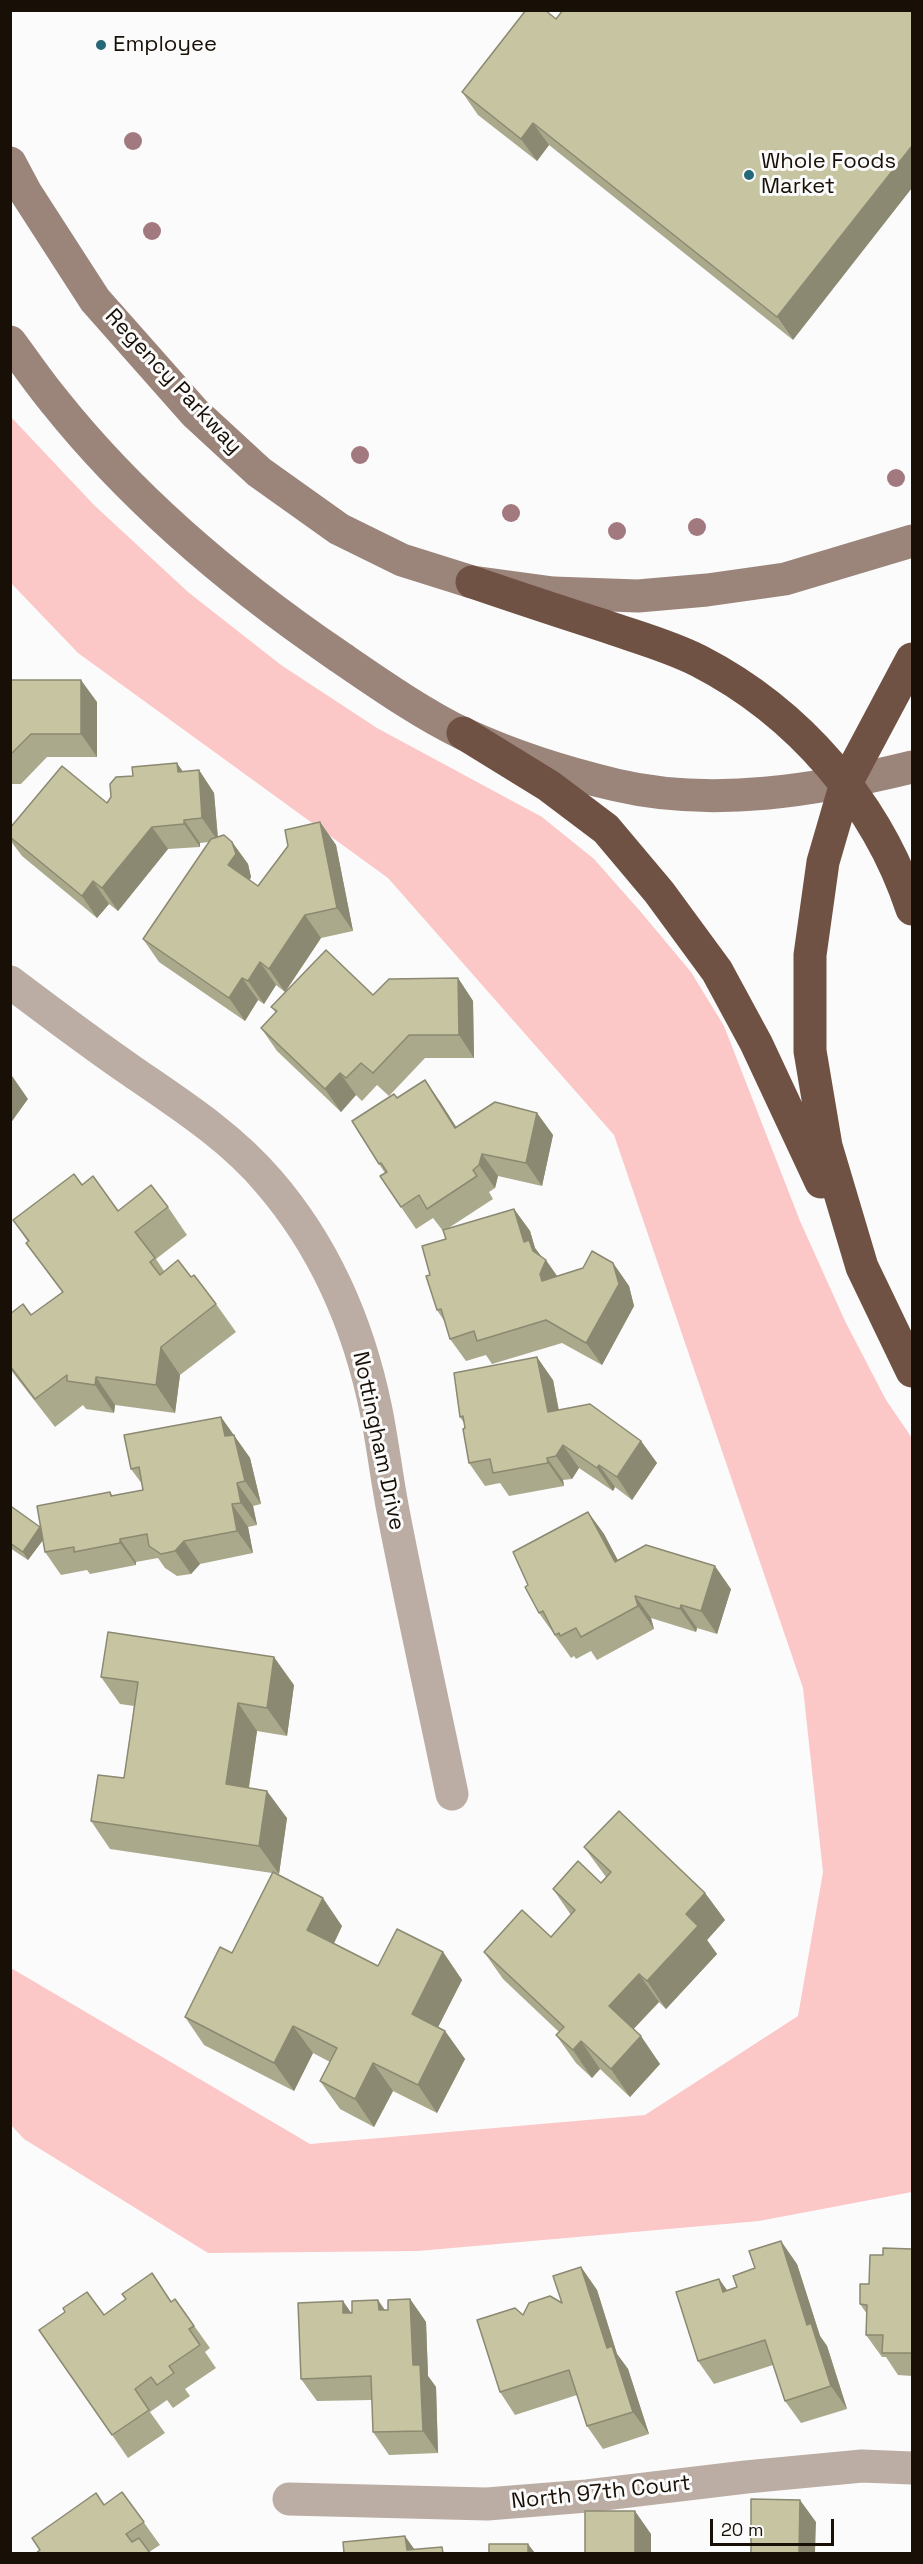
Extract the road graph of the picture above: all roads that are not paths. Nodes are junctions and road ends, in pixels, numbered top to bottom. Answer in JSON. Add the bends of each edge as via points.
{"nodes":[{"id":1,"x":10,"y":163,"type":"edge"},
{"id":2,"x":10,"y":342,"type":"edge"},
{"id":3,"x":912,"y":542,"type":"edge"},
{"id":4,"x":472,"y":582,"type":"junction"},
{"id":5,"x":912,"y":659,"type":"edge"},
{"id":6,"x":463,"y":733,"type":"junction"},
{"id":7,"x":912,"y":767,"type":"edge"},
{"id":8,"x":846,"y":783,"type":"junction"},
{"id":9,"x":912,"y":909,"type":"edge"},
{"id":10,"x":10,"y":982,"type":"edge"},
{"id":11,"x":862,"y":1267,"type":"junction"},
{"id":12,"x":912,"y":1371,"type":"edge"},
{"id":13,"x":452,"y":1794,"type":"dead end"},
{"id":14,"x":912,"y":2468,"type":"edge"},
{"id":15,"x":289,"y":2499,"type":"dead end"}],
"edges":[{"from":1,"to":4,"type":"main road","name":"Regency Parkway","via":[[95,300],[195,413],[259,472],[339,529],[402,560]]},
{"from":2,"to":6,"type":"main road","via":[[56,403],[110,464],[186,540],[284,619],[379,684]]},
{"from":3,"to":4,"type":"main road","name":"Regency Parkway","via":[[785,579],[680,593],[553,593]]},
{"from":4,"to":8,"type":"highway","via":[[697,661],[752,693],[801,734]]},
{"from":5,"to":8,"type":"highway"},
{"from":6,"to":8,"type":"main road","via":[[535,761],[617,786],[688,795],[756,793]]},
{"from":6,"to":11,"type":"highway","via":[[549,786],[606,829],[659,892],[723,981]]},
{"from":7,"to":8,"type":"main road"},
{"from":8,"to":9,"type":"highway","via":[[883,840]]},
{"from":8,"to":11,"type":"highway","via":[[823,862],[810,955],[810,1050],[826,1146]]},
{"from":10,"to":13,"type":"street","name":"Nottingham Drive","via":[[220,1132],[269,1181],[309,1234],[346,1310],[364,1362]]},
{"from":11,"to":12,"type":"highway"},
{"from":14,"to":15,"type":"street","name":"North 97th Court","via":[[862,2466],[487,2504]]}]}
